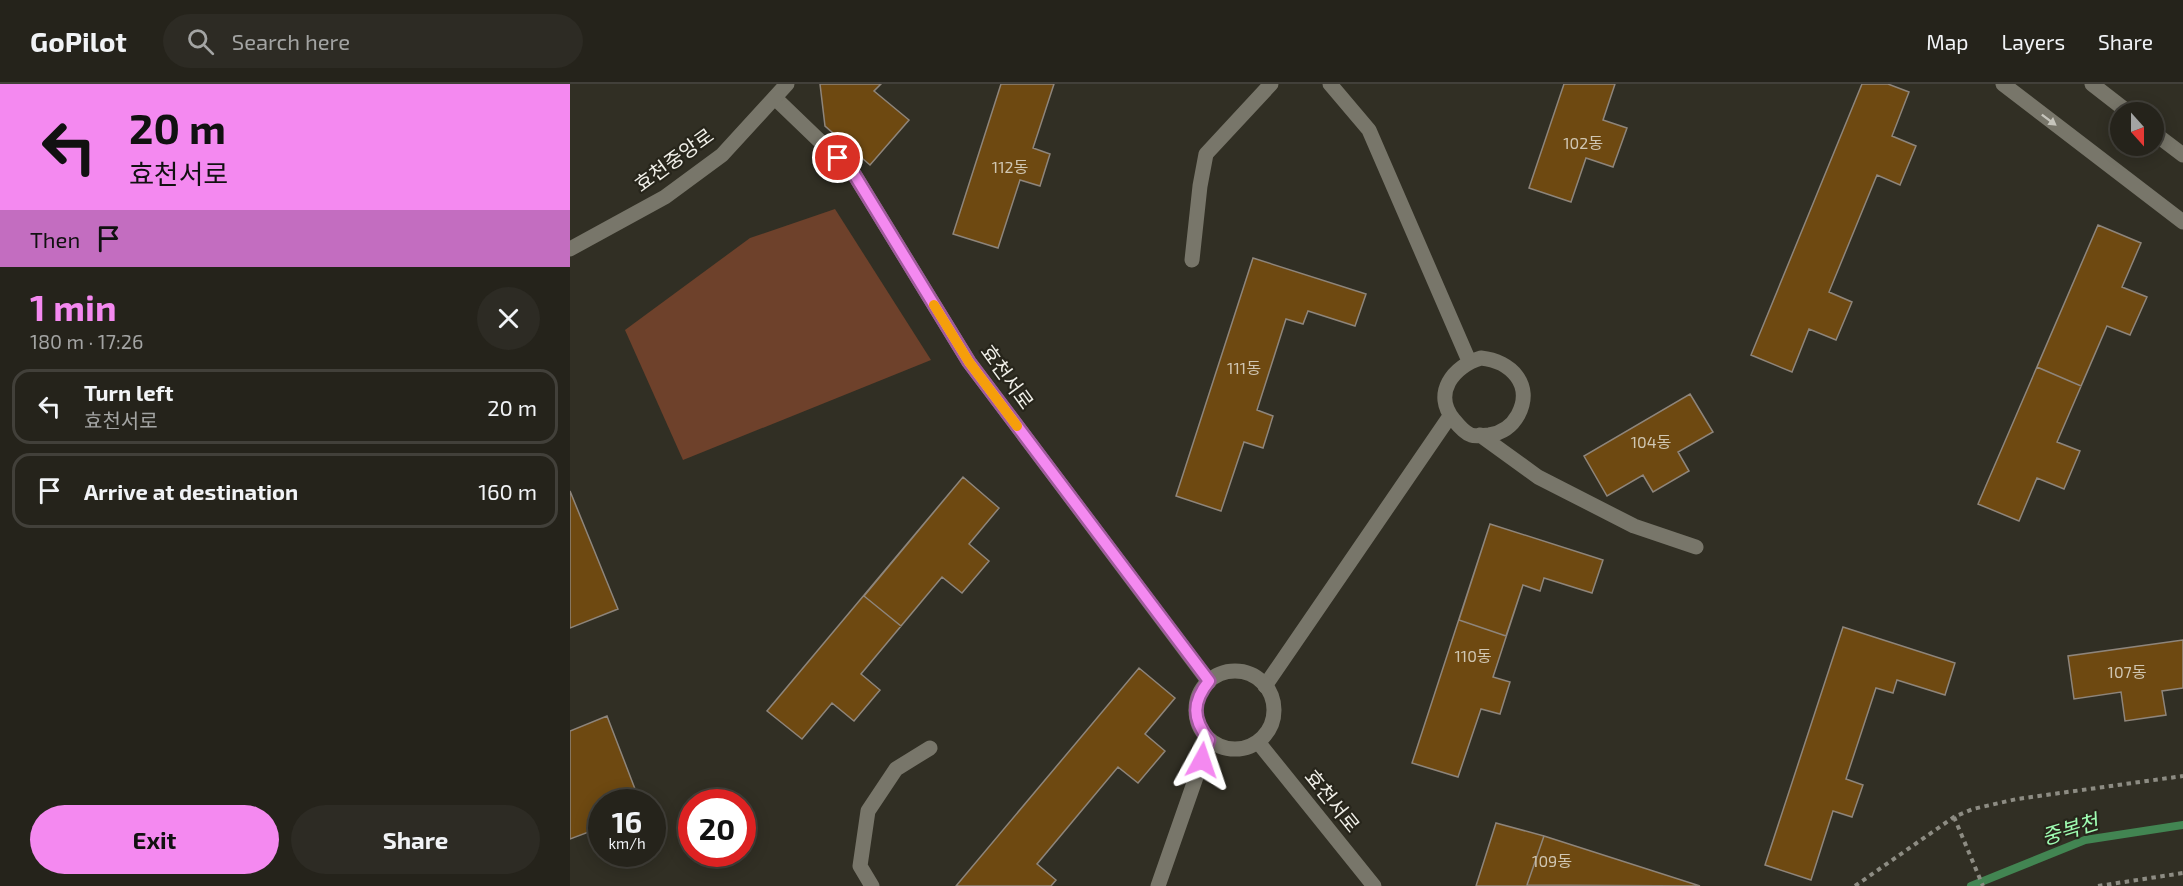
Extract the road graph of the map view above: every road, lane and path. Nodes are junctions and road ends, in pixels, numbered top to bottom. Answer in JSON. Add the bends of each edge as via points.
{"nodes":[{"id":1,"x":787,"y":84,"type":"edge"},
{"id":2,"x":1271,"y":84,"type":"edge"},
{"id":3,"x":1330,"y":84,"type":"edge"},
{"id":4,"x":2003,"y":84,"type":"edge"},
{"id":5,"x":2092,"y":84,"type":"edge"},
{"id":6,"x":775,"y":98,"type":"junction"},
{"id":7,"x":2115,"y":102,"type":"edge"},
{"id":8,"x":2164,"y":141,"type":"edge"},
{"id":9,"x":2183,"y":155,"type":"edge"},
{"id":10,"x":2183,"y":222,"type":"edge"},
{"id":11,"x":570,"y":249,"type":"edge"},
{"id":12,"x":1192,"y":260,"type":"dead end"},
{"id":13,"x":1469,"y":362,"type":"junction"},
{"id":14,"x":1450,"y":416,"type":"junction"},
{"id":15,"x":1480,"y":435,"type":"junction"},
{"id":16,"x":1696,"y":547,"type":"dead end"},
{"id":17,"x":1209,"y":681,"type":"junction"},
{"id":18,"x":1265,"y":686,"type":"junction"},
{"id":19,"x":1209,"y":740,"type":"junction"},
{"id":20,"x":1258,"y":742,"type":"junction"},
{"id":21,"x":930,"y":748,"type":"dead end"},
{"id":22,"x":2183,"y":776,"type":"edge"},
{"id":23,"x":1954,"y":817,"type":"junction"},
{"id":24,"x":2183,"y":873,"type":"edge"},
{"id":25,"x":872,"y":886,"type":"edge"},
{"id":26,"x":1158,"y":886,"type":"edge"},
{"id":27,"x":1374,"y":886,"type":"edge"},
{"id":28,"x":1855,"y":886,"type":"edge"},
{"id":29,"x":1983,"y":886,"type":"edge"},
{"id":30,"x":2098,"y":886,"type":"edge"}],
"edges":[{"from":1,"to":6,"type":"street","name":"효천중앙로"},
{"from":2,"to":12,"type":"street","via":[[1206,154]]},
{"from":3,"to":13,"type":"street","via":[[1368,130]]},
{"from":4,"to":10,"type":"street","one_way":true},
{"from":5,"to":7,"type":"street"},
{"from":6,"to":11,"type":"street","name":"효천중앙로","via":[[722,155],[665,197]]},
{"from":6,"to":17,"type":"street","name":"효천서로","via":[[854,174],[969,362]]},
{"from":8,"to":9,"type":"street"},
{"from":13,"to":14,"type":"street","via":[[1458,368],[1448,385],[1446,404]]},
{"from":13,"to":15,"type":"street","via":[[1481,358],[1505,364],[1521,383],[1523,396],[1516,419],[1507,429]]},
{"from":14,"to":15,"type":"street","via":[[1470,435]]},
{"from":14,"to":18,"type":"street"},
{"from":15,"to":16,"type":"street","via":[[1538,477],[1634,526]]},
{"from":17,"to":18,"type":"street","via":[[1220,674],[1244,672]]},
{"from":17,"to":19,"type":"street","via":[[1201,692],[1196,717]]},
{"from":18,"to":20,"type":"street","via":[[1274,709],[1267,733]]},
{"from":19,"to":20,"type":"street","via":[[1233,749]]},
{"from":19,"to":26,"type":"street"},
{"from":20,"to":27,"type":"street","name":"효천서로"},
{"from":21,"to":25,"type":"street","via":[[896,769],[868,810],[860,866]]},
{"from":22,"to":23,"type":"path","via":[[2017,799]]},
{"from":23,"to":28,"type":"path"},
{"from":23,"to":29,"type":"path"},
{"from":24,"to":30,"type":"path"}]}
